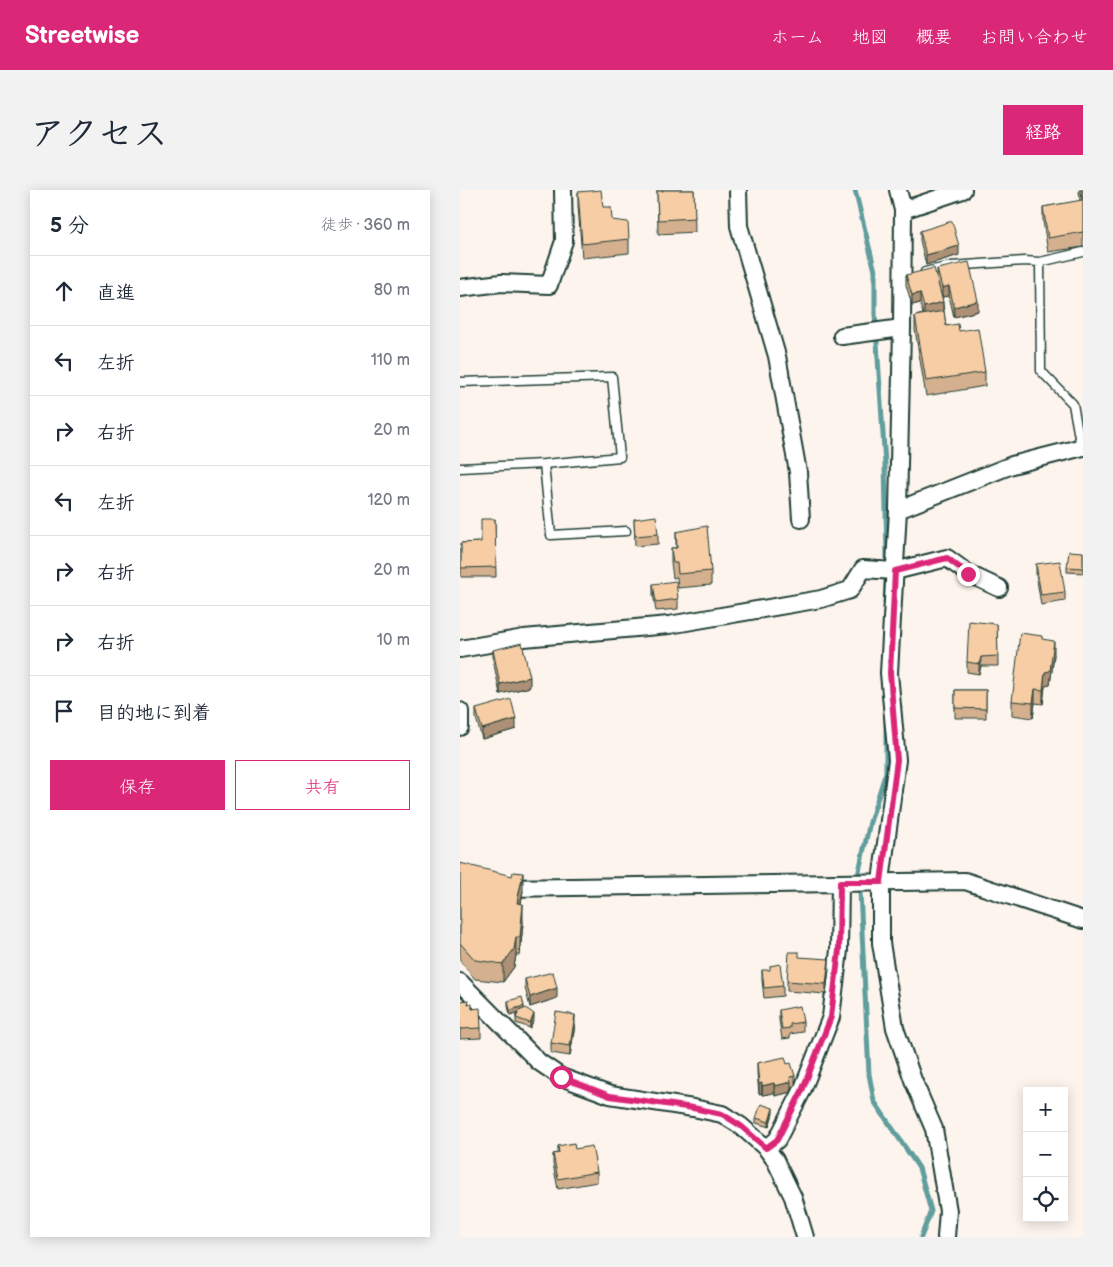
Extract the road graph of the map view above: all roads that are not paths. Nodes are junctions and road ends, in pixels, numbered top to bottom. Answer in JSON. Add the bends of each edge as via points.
{"nodes":[{"id":1,"x":563,"y":190,"type":"edge"},
{"id":2,"x":738,"y":190,"type":"edge"},
{"id":3,"x":898,"y":190,"type":"edge"},
{"id":4,"x":963,"y":190,"type":"edge"},
{"id":5,"x":903,"y":210,"type":"junction"},
{"id":6,"x":1083,"y":252,"type":"edge"},
{"id":7,"x":1040,"y":262,"type":"junction"},
{"id":8,"x":910,"y":276,"type":"junction"},
{"id":9,"x":460,"y":288,"type":"edge"},
{"id":10,"x":896,"y":329,"type":"junction"},
{"id":11,"x":842,"y":336,"type":"dead end"},
{"id":12,"x":460,"y":382,"type":"edge"},
{"id":13,"x":1082,"y":447,"type":"edge"},
{"id":14,"x":544,"y":464,"type":"junction"},
{"id":15,"x":460,"y":468,"type":"edge"},
{"id":16,"x":898,"y":510,"type":"junction"},
{"id":17,"x":801,"y":519,"type":"dead end"},
{"id":18,"x":626,"y":531,"type":"dead end"},
{"id":19,"x":895,"y":571,"type":"junction"},
{"id":20,"x":999,"y":588,"type":"dead end"},
{"id":21,"x":460,"y":649,"type":"edge"},
{"id":22,"x":460,"y":711,"type":"edge"},
{"id":23,"x":460,"y":727,"type":"edge"},
{"id":24,"x":460,"y":874,"type":"edge"},
{"id":25,"x":845,"y":882,"type":"junction"},
{"id":26,"x":878,"y":882,"type":"junction"},
{"id":27,"x":1083,"y":920,"type":"edge"},
{"id":28,"x":460,"y":982,"type":"edge"},
{"id":29,"x":766,"y":1148,"type":"junction"},
{"id":30,"x":805,"y":1237,"type":"edge"},
{"id":31,"x":946,"y":1237,"type":"edge"}],
"edges":[{"from":1,"to":9,"type":"street","via":[[564,241],[549,285],[501,283]]},
{"from":2,"to":17,"type":"street","via":[[739,226],[777,356],[798,472]]},
{"from":3,"to":5,"type":"street"},
{"from":4,"to":5,"type":"street"},
{"from":5,"to":8,"type":"street"},
{"from":6,"to":7,"type":"lane"},
{"from":7,"to":8,"type":"lane","via":[[951,266]]},
{"from":7,"to":13,"type":"lane","via":[[1041,371],[1073,404]]},
{"from":8,"to":10,"type":"street"},
{"from":10,"to":11,"type":"street"},
{"from":10,"to":16,"type":"street"},
{"from":12,"to":14,"type":"lane","via":[[612,377],[620,457]]},
{"from":13,"to":16,"type":"street","via":[[1012,465]]},
{"from":14,"to":15,"type":"lane"},
{"from":14,"to":18,"type":"lane","via":[[551,535]]},
{"from":16,"to":19,"type":"street"},
{"from":19,"to":20,"type":"street","via":[[947,558],[968,574]]},
{"from":19,"to":21,"type":"street","via":[[862,569],[850,590],[820,599],[669,625],[524,638]]},
{"from":19,"to":26,"type":"street","via":[[890,673],[897,760]]},
{"from":22,"to":23,"type":"street"},
{"from":24,"to":25,"type":"street","via":[[506,888]]},
{"from":25,"to":26,"type":"street"},
{"from":25,"to":29,"type":"street","via":[[831,1017],[798,1100],[777,1140]]},
{"from":26,"to":27,"type":"street","via":[[965,881]]},
{"from":26,"to":31,"type":"street","via":[[881,943],[894,1018],[913,1080],[934,1129],[948,1211]]},
{"from":28,"to":29,"type":"street","via":[[539,1062],[561,1077],[610,1096],[722,1114]]},
{"from":29,"to":30,"type":"street","via":[[793,1197]]}]}
